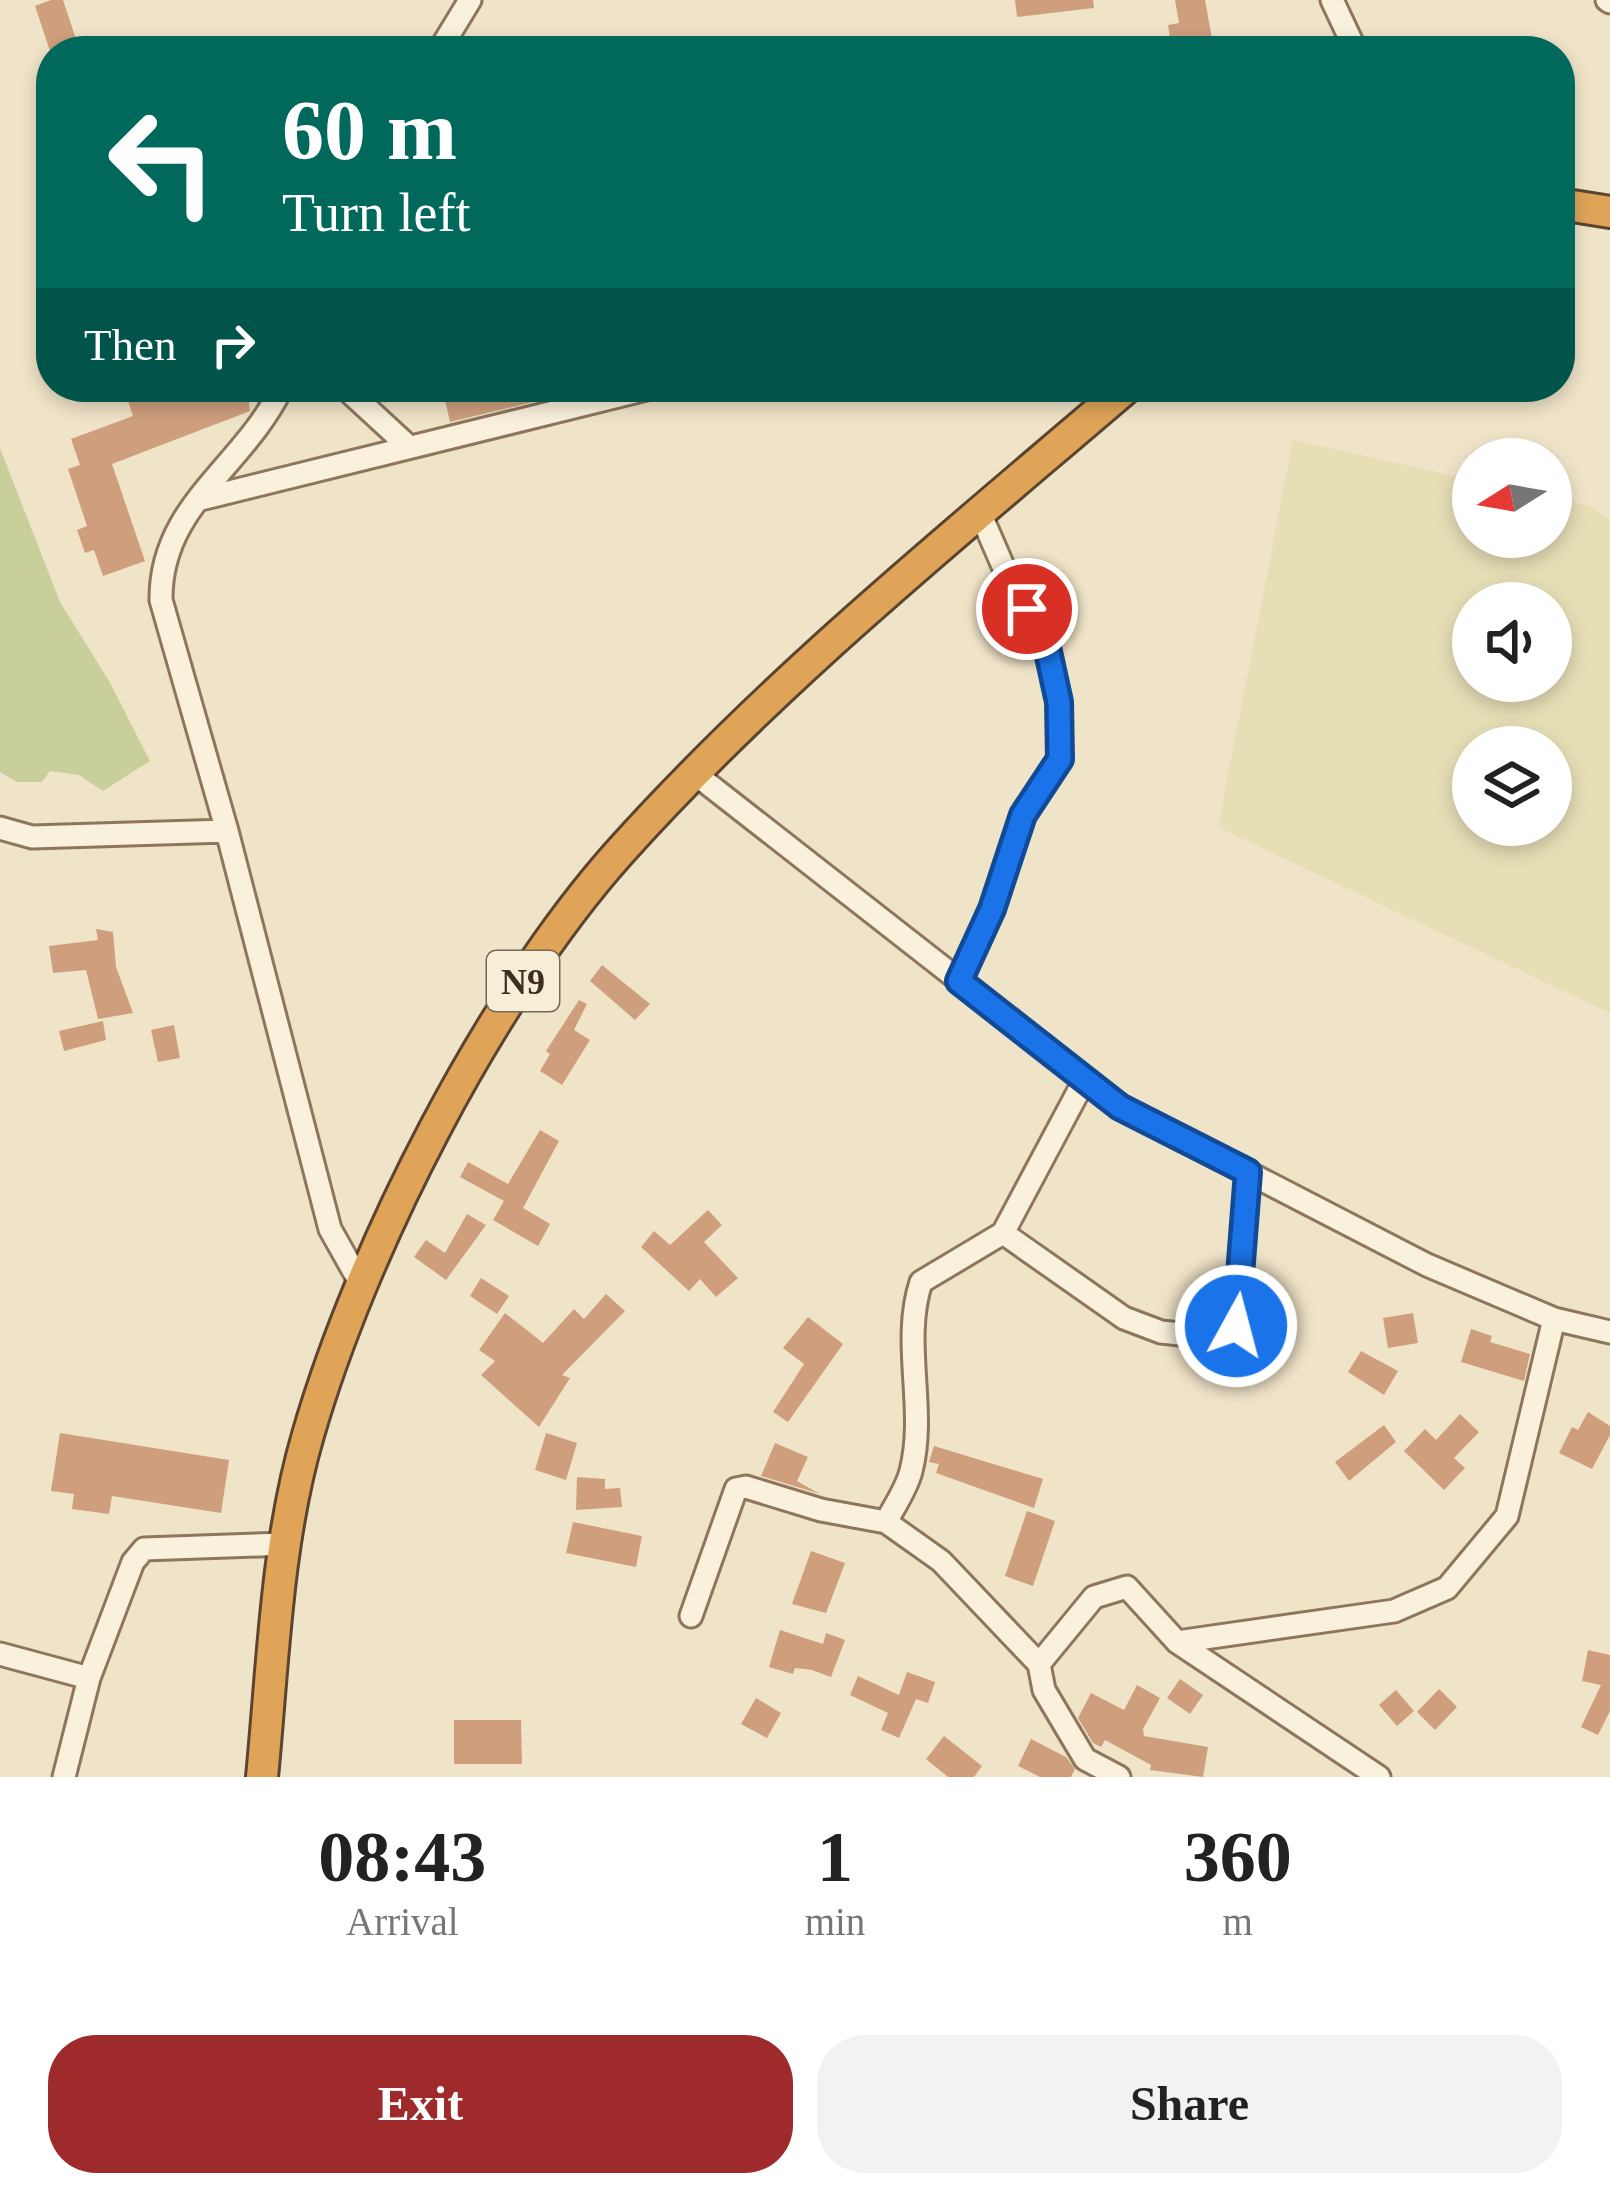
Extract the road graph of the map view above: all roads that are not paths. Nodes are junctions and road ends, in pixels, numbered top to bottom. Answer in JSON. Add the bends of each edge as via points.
{"nodes":[{"id":1,"x":470,"y":0,"type":"edge"},
{"id":2,"x":1332,"y":0,"type":"edge"},
{"id":3,"x":448,"y":36,"type":"edge"},
{"id":4,"x":1349,"y":36,"type":"edge"},
{"id":5,"x":1575,"y":206,"type":"edge"},
{"id":6,"x":1610,"y":212,"type":"edge"},
{"id":7,"x":272,"y":402,"type":"edge"},
{"id":8,"x":360,"y":402,"type":"edge"},
{"id":9,"x":592,"y":402,"type":"edge"},
{"id":10,"x":1109,"y":402,"type":"edge"},
{"id":11,"x":408,"y":446,"type":"junction"},
{"id":12,"x":196,"y":500,"type":"junction"},
{"id":13,"x":980,"y":513,"type":"junction"},
{"id":14,"x":694,"y":773,"type":"junction"},
{"id":15,"x":0,"y":828,"type":"edge"},
{"id":16,"x":227,"y":831,"type":"junction"},
{"id":17,"x":959,"y":981,"type":"junction"},
{"id":18,"x":1085,"y":1079,"type":"junction"},
{"id":19,"x":1248,"y":1172,"type":"junction"},
{"id":20,"x":1003,"y":1233,"type":"junction"},
{"id":21,"x":362,"y":1286,"type":"junction"},
{"id":22,"x":1554,"y":1318,"type":"junction"},
{"id":23,"x":1610,"y":1332,"type":"edge"},
{"id":24,"x":886,"y":1522,"type":"junction"},
{"id":25,"x":286,"y":1544,"type":"junction"},
{"id":26,"x":692,"y":1616,"type":"dead end"},
{"id":27,"x":1177,"y":1642,"type":"junction"},
{"id":28,"x":0,"y":1654,"type":"edge"},
{"id":29,"x":1039,"y":1664,"type":"junction"},
{"id":30,"x":89,"y":1678,"type":"junction"},
{"id":31,"x":64,"y":1777,"type":"edge"},
{"id":32,"x":262,"y":1777,"type":"edge"},
{"id":33,"x":1119,"y":1777,"type":"edge"},
{"id":34,"x":1379,"y":1777,"type":"edge"}],
"edges":[{"from":1,"to":3,"type":"street"},
{"from":2,"to":4,"type":"street"},
{"from":5,"to":6,"type":"highway"},
{"from":7,"to":12,"type":"street"},
{"from":8,"to":11,"type":"street"},
{"from":9,"to":11,"type":"street"},
{"from":10,"to":13,"type":"highway","number":"N9"},
{"from":11,"to":12,"type":"street"},
{"from":12,"to":16,"type":"street","via":[[169,538],[161,600]]},
{"from":13,"to":14,"type":"highway","number":"N9"},
{"from":13,"to":17,"type":"street","via":[[1045,638],[1059,702],[1060,759],[1023,815]]},
{"from":14,"to":17,"type":"street"},
{"from":14,"to":21,"type":"highway","number":"N9","via":[[615,857],[511,998]]},
{"from":15,"to":16,"type":"street","via":[[32,837]]},
{"from":16,"to":21,"type":"street","via":[[330,1229]]},
{"from":17,"to":18,"type":"street"},
{"from":18,"to":19,"type":"street","via":[[1120,1107]]},
{"from":18,"to":20,"type":"street"},
{"from":19,"to":20,"type":"street","via":[[1241,1299],[1236,1326],[1219,1338],[1161,1332],[1124,1318]]},
{"from":19,"to":22,"type":"street","via":[[1427,1265]]},
{"from":20,"to":24,"type":"street","via":[[921,1282],[910,1315],[917,1384],[911,1472]]},
{"from":21,"to":25,"type":"highway","number":"N9","via":[[306,1439]]},
{"from":22,"to":23,"type":"street"},
{"from":22,"to":27,"type":"street","via":[[1508,1516],[1448,1588],[1394,1611]]},
{"from":24,"to":26,"type":"street","via":[[736,1490]]},
{"from":24,"to":29,"type":"street","via":[[941,1561]]},
{"from":25,"to":30,"type":"street","via":[[144,1549]]},
{"from":25,"to":32,"type":"highway","number":"N9"},
{"from":27,"to":29,"type":"street","via":[[1127,1587],[1106,1590]]},
{"from":27,"to":34,"type":"street"},
{"from":28,"to":30,"type":"street"},
{"from":29,"to":33,"type":"street","via":[[1044,1690],[1085,1759]]},
{"from":30,"to":31,"type":"street"}]}
